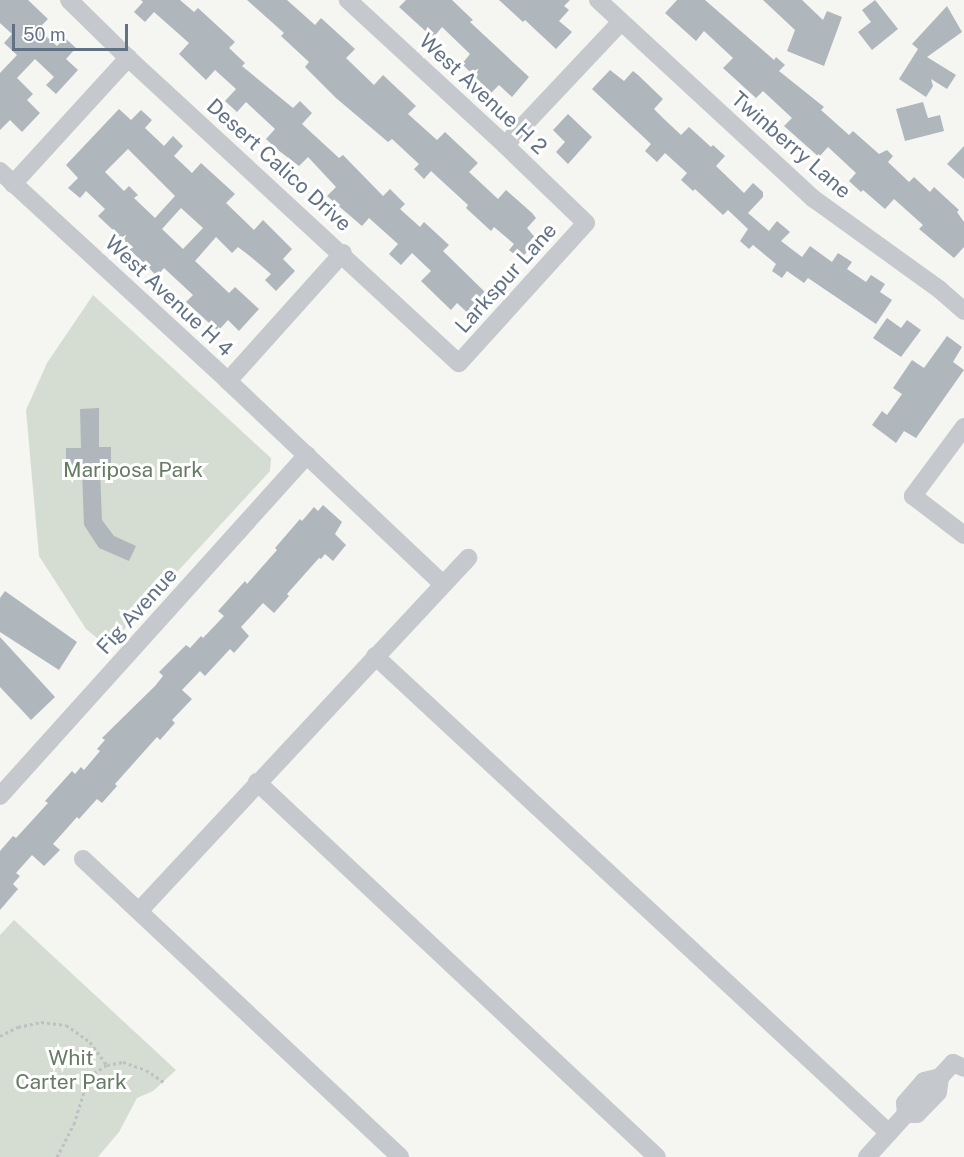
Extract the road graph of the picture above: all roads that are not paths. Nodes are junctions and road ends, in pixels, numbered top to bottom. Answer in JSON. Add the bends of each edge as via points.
{"nodes":[{"id":1,"x":69,"y":0,"type":"edge"},
{"id":2,"x":348,"y":0,"type":"edge"},
{"id":3,"x":598,"y":0,"type":"edge"},
{"id":4,"x":621,"y":22,"type":"junction"},
{"id":5,"x":128,"y":58,"type":"junction"},
{"id":6,"x":505,"y":145,"type":"junction"},
{"id":7,"x":7,"y":178,"type":"edge"},
{"id":8,"x":586,"y":223,"type":"joint"},
{"id":9,"x":343,"y":253,"type":"junction"},
{"id":10,"x":964,"y":311,"type":"edge"},
{"id":11,"x":459,"y":363,"type":"joint"},
{"id":12,"x":228,"y":381,"type":"junction"},
{"id":13,"x":964,"y":427,"type":"edge"},
{"id":14,"x":308,"y":455,"type":"junction"},
{"id":15,"x":964,"y":535,"type":"edge"},
{"id":16,"x":468,"y":558,"type":"dead end"},
{"id":17,"x":443,"y":584,"type":"junction"},
{"id":18,"x":375,"y":656,"type":"junction"},
{"id":19,"x":257,"y":782,"type":"junction"},
{"id":20,"x":0,"y":796,"type":"edge"},
{"id":21,"x":83,"y":859,"type":"dead end"},
{"id":22,"x":139,"y":911,"type":"junction"},
{"id":23,"x":964,"y":1068,"type":"edge"},
{"id":24,"x":889,"y":1133,"type":"junction"},
{"id":25,"x":400,"y":1157,"type":"edge"},
{"id":26,"x":657,"y":1157,"type":"edge"},
{"id":27,"x":867,"y":1157,"type":"edge"}],
"edges":[{"from":1,"to":5,"type":"street","name":"Desert Calico Drive"},
{"from":2,"to":6,"type":"street","name":"West Avenue H 2"},
{"from":3,"to":4,"type":"street","name":"Twinberry Lane"},
{"from":4,"to":6,"type":"street"},
{"from":4,"to":10,"type":"street","name":"Twinberry Lane","via":[[814,199]]},
{"from":5,"to":7,"type":"street"},
{"from":5,"to":9,"type":"street","name":"Desert Calico Drive"},
{"from":6,"to":8,"type":"street","name":"West Avenue H 2"},
{"from":7,"to":12,"type":"street","name":"West Avenue H 4"},
{"from":8,"to":11,"type":"street","name":"Larkspur Lane"},
{"from":9,"to":11,"type":"street","name":"Desert Calico Drive"},
{"from":9,"to":12,"type":"street"},
{"from":12,"to":14,"type":"street","name":"West Avenue H 4"},
{"from":13,"to":15,"type":"street","via":[[913,496]]},
{"from":14,"to":17,"type":"street","name":"West Avenue H 4"},
{"from":14,"to":20,"type":"street","name":"Fig Avenue"},
{"from":16,"to":17,"type":"street"},
{"from":17,"to":18,"type":"street"},
{"from":18,"to":19,"type":"street"},
{"from":18,"to":24,"type":"street"},
{"from":19,"to":22,"type":"street"},
{"from":19,"to":26,"type":"street"},
{"from":21,"to":22,"type":"street"},
{"from":22,"to":25,"type":"street"},
{"from":23,"to":24,"type":"street","via":[[953,1063],[940,1077],[924,1081],[905,1103],[906,1114]]},
{"from":24,"to":27,"type":"street"}]}
